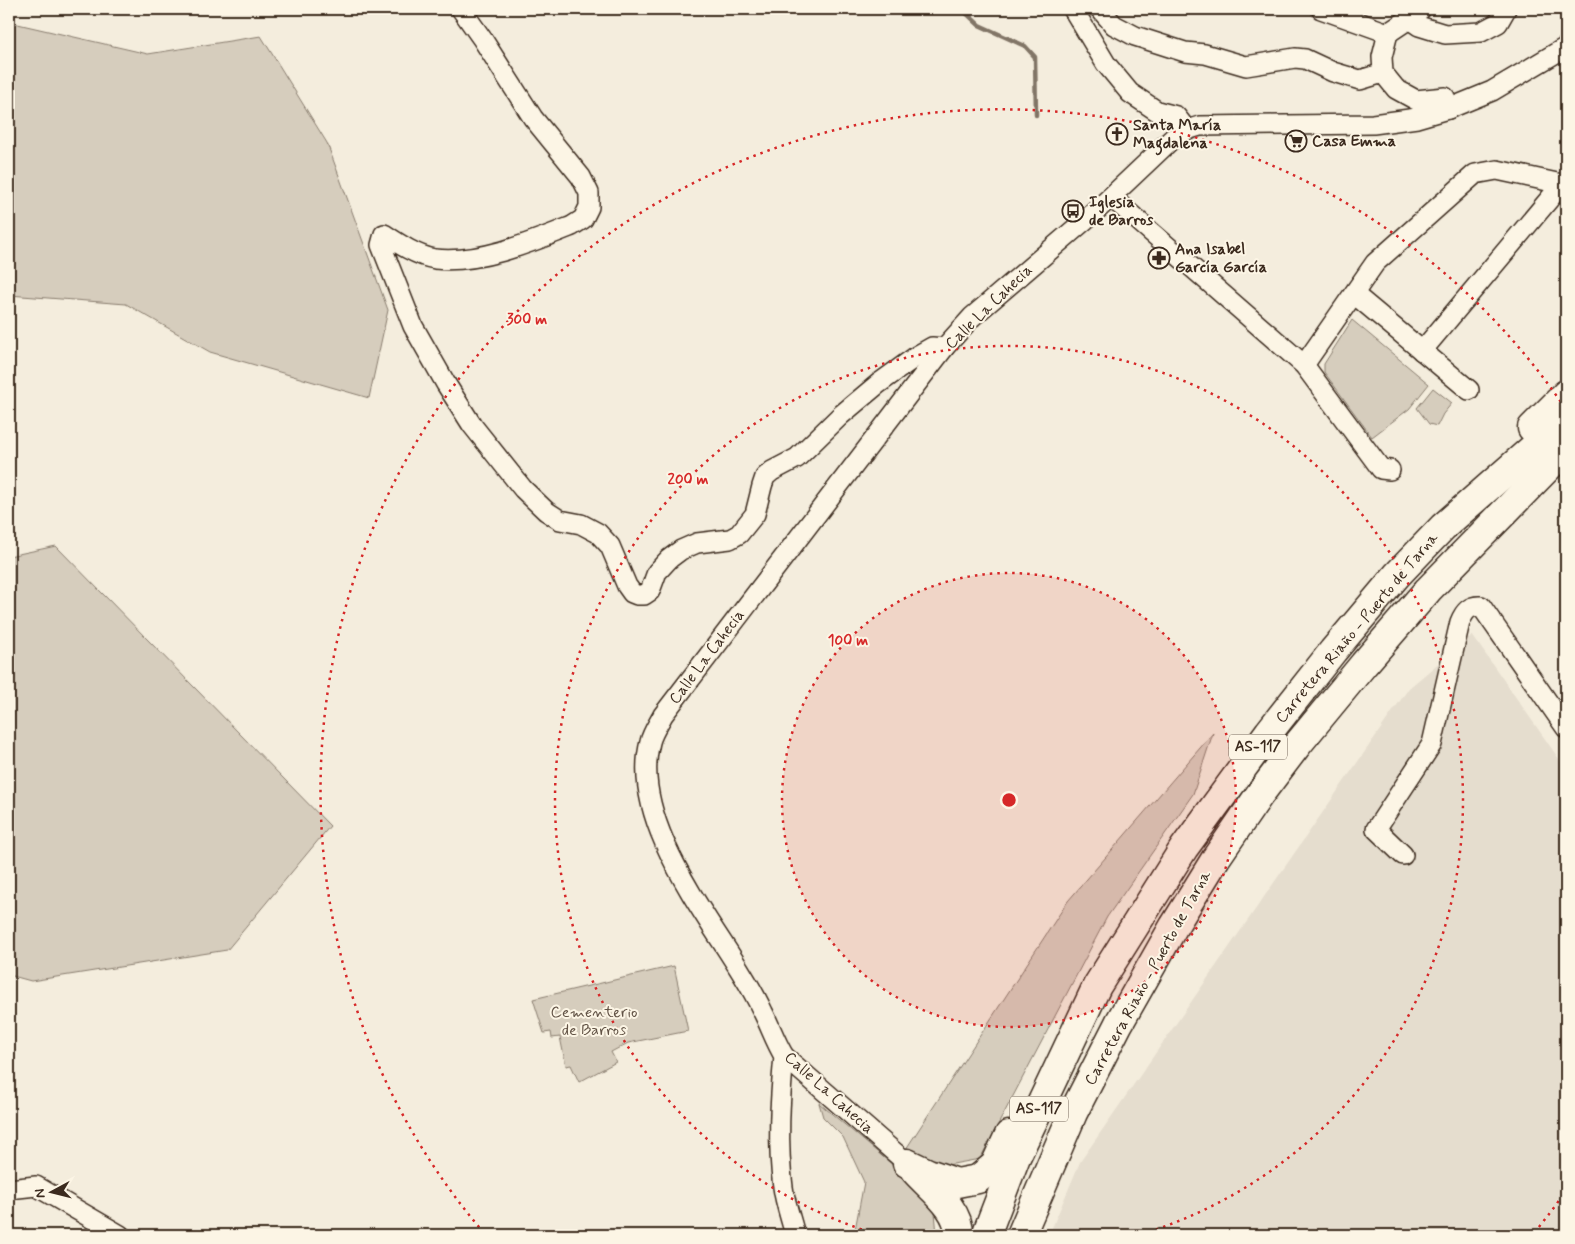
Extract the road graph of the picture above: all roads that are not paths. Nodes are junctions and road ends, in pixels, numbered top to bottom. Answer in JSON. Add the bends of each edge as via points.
{"nodes":[{"id":1,"x":460,"y":9,"type":"edge"},
{"id":2,"x":1073,"y":9,"type":"edge"},
{"id":3,"x":1100,"y":9,"type":"edge"},
{"id":4,"x":1321,"y":9,"type":"edge"},
{"id":5,"x":1506,"y":9,"type":"edge"},
{"id":6,"x":1415,"y":14,"type":"edge"},
{"id":7,"x":1388,"y":33,"type":"junction"},
{"id":8,"x":1566,"y":47,"type":"edge"},
{"id":9,"x":1383,"y":73,"type":"junction"},
{"id":10,"x":1448,"y":109,"type":"junction"},
{"id":11,"x":1187,"y":130,"type":"junction"},
{"id":12,"x":1564,"y":185,"type":"edge"},
{"id":13,"x":1111,"y":197,"type":"junction"},
{"id":14,"x":1354,"y":294,"type":"junction"},
{"id":15,"x":944,"y":348,"type":"junction"},
{"id":16,"x":1422,"y":351,"type":"junction"},
{"id":17,"x":1304,"y":365,"type":"junction"},
{"id":18,"x":1469,"y":390,"type":"dead end"},
{"id":19,"x":1566,"y":394,"type":"edge"},
{"id":20,"x":1566,"y":419,"type":"edge"},
{"id":21,"x":1566,"y":450,"type":"edge"},
{"id":22,"x":1566,"y":469,"type":"edge"},
{"id":23,"x":1390,"y":470,"type":"dead end"},
{"id":24,"x":1443,"y":527,"type":"junction"},
{"id":25,"x":1476,"y":541,"type":"junction"},
{"id":26,"x":1566,"y":728,"type":"edge"},
{"id":27,"x":1403,"y":855,"type":"dead end"},
{"id":28,"x":1097,"y":986,"type":"junction"},
{"id":29,"x":784,"y":1056,"type":"junction"},
{"id":30,"x":907,"y":1163,"type":"junction"},
{"id":31,"x":9,"y":1189,"type":"edge"},
{"id":32,"x":120,"y":1235,"type":"edge"},
{"id":33,"x":795,"y":1235,"type":"edge"},
{"id":34,"x":959,"y":1235,"type":"edge"},
{"id":35,"x":986,"y":1235,"type":"edge"},
{"id":36,"x":1021,"y":1235,"type":"edge"}],
"edges":[{"from":1,"to":15,"type":"street","via":[[533,118],[581,177],[589,193],[589,207],[584,219],[572,226],[487,255],[434,258],[409,250],[384,234],[381,245],[413,326],[472,425],[523,489],[546,511],[560,520],[581,524],[604,539],[632,592],[644,595],[650,591],[658,572],[681,550],[739,534],[755,514],[765,477],[797,458],[878,384],[932,347]]},
{"from":2,"to":11,"type":"street","via":[[1106,64],[1130,93],[1157,111],[1176,116]]},
{"from":3,"to":9,"type":"street","via":[[1114,25],[1135,36],[1246,66],[1295,58],[1360,80]]},
{"from":4,"to":7,"type":"street"},
{"from":5,"to":6,"type":"street","via":[[1498,24],[1481,32],[1445,34],[1419,26]]},
{"from":6,"to":7,"type":"street"},
{"from":7,"to":9,"type":"street","via":[[1382,57]]},
{"from":8,"to":10,"type":"street","via":[[1492,91]]},
{"from":9,"to":10,"type":"street","via":[[1396,89],[1416,100],[1445,97]]},
{"from":10,"to":11,"type":"street","via":[[1417,118],[1373,124],[1200,126]]},
{"from":11,"to":13,"type":"street","name":"Calle La Cahecia","via":[[1173,138]]},
{"from":12,"to":14,"type":"street","via":[[1497,170],[1475,174],[1375,263]]},
{"from":12,"to":16,"type":"street"},
{"from":13,"to":15,"type":"street","name":"Calle La Cahecia","via":[[972,318]]},
{"from":13,"to":17,"type":"street"},
{"from":14,"to":16,"type":"street"},
{"from":14,"to":17,"type":"street"},
{"from":15,"to":29,"type":"street","name":"Calle La Cahecia","via":[[663,715],[650,741],[647,785],[665,843],[679,874],[742,972]]},
{"from":16,"to":18,"type":"street"},
{"from":17,"to":23,"type":"street","via":[[1381,469]]},
{"from":19,"to":24,"type":"highway"},
{"from":20,"to":24,"type":"highway","name":"Carretera Riaño - Puerto de Tarna","number":"AS-117"},
{"from":21,"to":25,"type":"highway","name":"Carretera Riaño - Puerto de Tarna","number":"AS-117"},
{"from":22,"to":25,"type":"highway","via":[[1502,528]]},
{"from":24,"to":28,"type":"highway","name":"Carretera Riaño - Puerto de Tarna","number":"AS-117","via":[[1391,582],[1269,732],[1184,848]]},
{"from":25,"to":36,"type":"highway","name":"Carretera Riaño - Puerto de Tarna","number":"AS-117","via":[[1428,590],[1304,737],[1216,858],[1119,1023],[1073,1113]]},
{"from":26,"to":27,"type":"street","via":[[1480,606],[1469,608],[1460,622],[1432,744],[1376,830]]},
{"from":28,"to":30,"type":"highway","via":[[1064,1026],[995,1165],[978,1179],[957,1183]]},
{"from":28,"to":35,"type":"highway","name":"Carretera Riaño - Puerto de Tarna","number":"AS-117","via":[[1016,1157]]},
{"from":29,"to":30,"type":"street","name":"Calle La Cahecia"},
{"from":29,"to":33,"type":"street","via":[[780,1092],[780,1161],[783,1189]]},
{"from":30,"to":34,"type":"highway","via":[[948,1205]]},
{"from":31,"to":32,"type":"street","via":[[36,1186]]}]}
